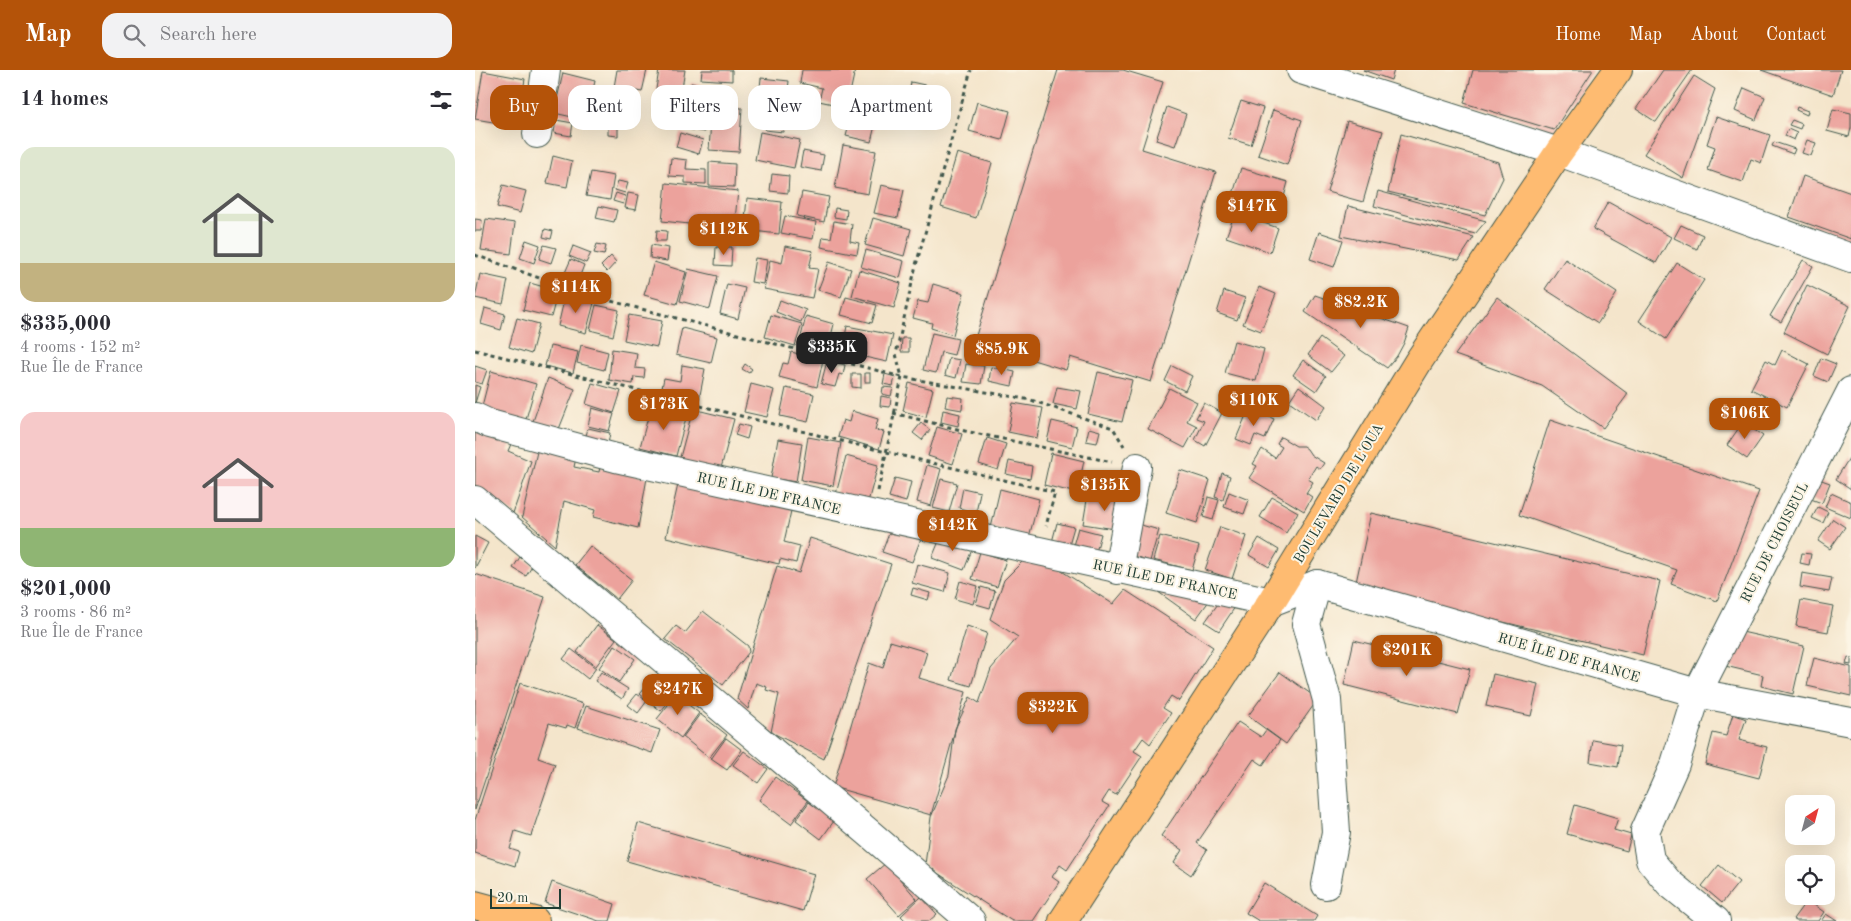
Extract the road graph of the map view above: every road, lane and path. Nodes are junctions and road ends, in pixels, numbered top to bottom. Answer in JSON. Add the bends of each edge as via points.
{"nodes":[{"id":1,"x":546,"y":70,"type":"edge"},
{"id":2,"x":971,"y":70,"type":"edge"},
{"id":3,"x":1301,"y":70,"type":"edge"},
{"id":4,"x":1618,"y":70,"type":"edge"},
{"id":5,"x":537,"y":134,"type":"dead end"},
{"id":6,"x":1559,"y":152,"type":"junction"},
{"id":7,"x":475,"y":255,"type":"edge"},
{"id":8,"x":1851,"y":258,"type":"edge"},
{"id":9,"x":475,"y":350,"type":"edge"},
{"id":10,"x":902,"y":377,"type":"junction"},
{"id":11,"x":1851,"y":391,"type":"edge"},
{"id":12,"x":893,"y":413,"type":"junction"},
{"id":13,"x":475,"y":416,"type":"edge"},
{"id":14,"x":886,"y":452,"type":"junction"},
{"id":15,"x":1137,"y":467,"type":"junction"},
{"id":16,"x":475,"y":500,"type":"edge"},
{"id":17,"x":872,"y":516,"type":"junction"},
{"id":18,"x":1040,"y":550,"type":"junction"},
{"id":19,"x":1118,"y":570,"type":"junction"},
{"id":20,"x":1317,"y":584,"type":"junction"},
{"id":21,"x":1271,"y":602,"type":"junction"},
{"id":22,"x":1697,"y":694,"type":"junction"},
{"id":23,"x":1851,"y":722,"type":"edge"},
{"id":24,"x":1326,"y":885,"type":"dead end"},
{"id":25,"x":475,"y":905,"type":"edge"},
{"id":26,"x":535,"y":921,"type":"edge"},
{"id":27,"x":971,"y":921,"type":"edge"},
{"id":28,"x":1063,"y":921,"type":"edge"},
{"id":29,"x":1716,"y":921,"type":"edge"}],
"edges":[{"from":1,"to":5,"type":"street"},
{"from":2,"to":10,"type":"path","via":[[916,265],[896,354]]},
{"from":3,"to":6,"type":"street"},
{"from":4,"to":6,"type":"main road","name":"BOULEVARD DE L'OUA"},
{"from":6,"to":8,"type":"street"},
{"from":6,"to":21,"type":"main road","name":"BOULEVARD DE L'OUA","via":[[1418,362]]},
{"from":7,"to":10,"type":"path","via":[[584,294]]},
{"from":9,"to":14,"type":"path"},
{"from":10,"to":12,"type":"path"},
{"from":10,"to":15,"type":"path","via":[[1031,400],[1113,428]]},
{"from":11,"to":22,"type":"street","name":"RUE DE CHOISEUL"},
{"from":12,"to":14,"type":"path"},
{"from":12,"to":15,"type":"path"},
{"from":13,"to":17,"type":"street","name":"RUE ÎLE DE FRANCE","via":[[490,424],[616,458]]},
{"from":14,"to":17,"type":"path"},
{"from":14,"to":18,"type":"path","via":[[1055,492]]},
{"from":15,"to":19,"type":"street"},
{"from":16,"to":27,"type":"street"},
{"from":17,"to":18,"type":"street","name":"RUE ÎLE DE FRANCE"},
{"from":18,"to":19,"type":"street","name":"RUE ÎLE DE FRANCE"},
{"from":19,"to":21,"type":"street","name":"RUE ÎLE DE FRANCE"},
{"from":20,"to":21,"type":"street"},
{"from":20,"to":22,"type":"street","name":"RUE ÎLE DE FRANCE"},
{"from":20,"to":24,"type":"street","via":[[1306,624],[1327,700],[1336,832]]},
{"from":21,"to":28,"type":"main road","name":"BOULEVARD DE L'OUA"},
{"from":22,"to":23,"type":"street","name":"RUE ÎLE DE FRANCE"},
{"from":22,"to":29,"type":"street","name":"RUE DE CHOISEUL","via":[[1675,764],[1645,831],[1650,860],[1669,883]]},
{"from":25,"to":26,"type":"main road"}]}
